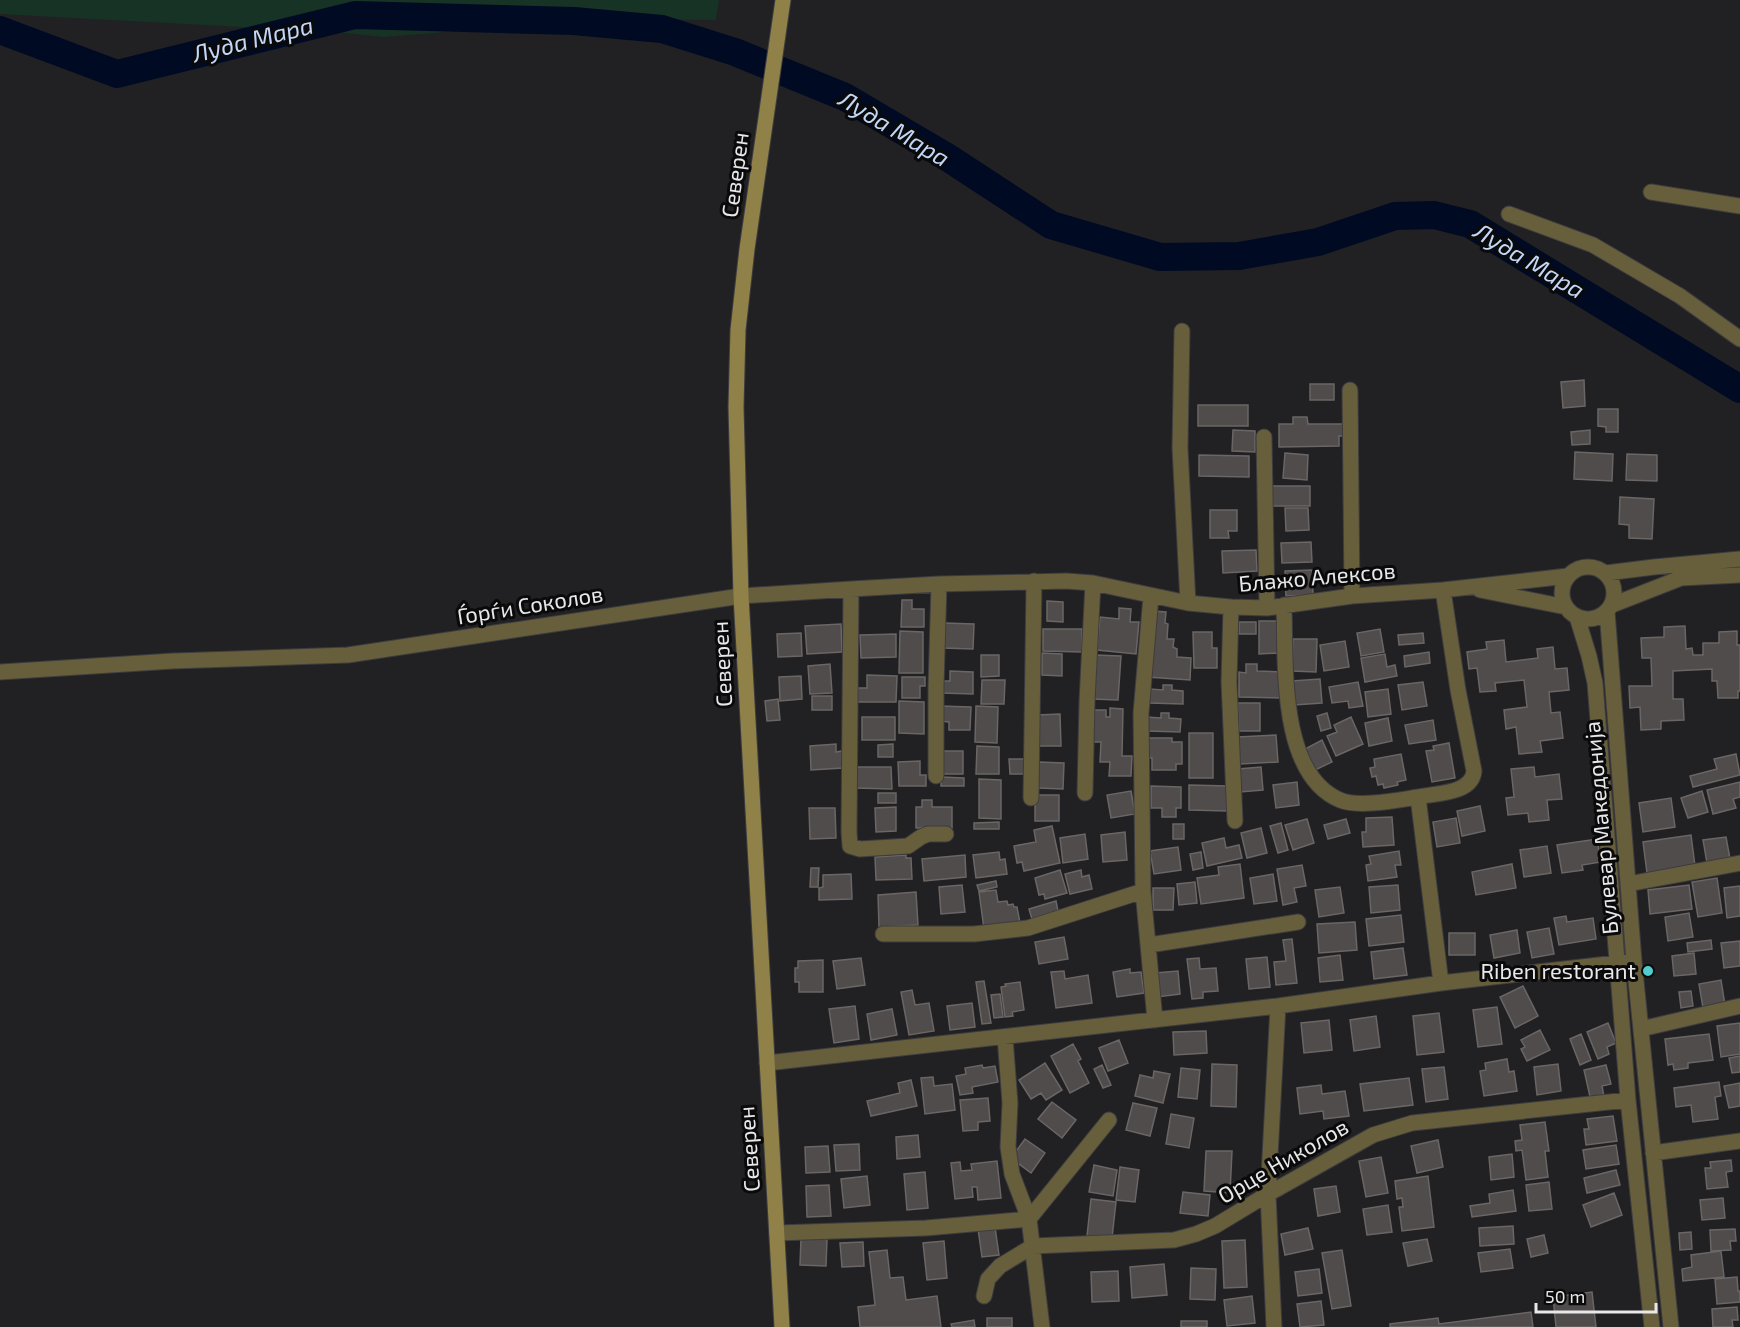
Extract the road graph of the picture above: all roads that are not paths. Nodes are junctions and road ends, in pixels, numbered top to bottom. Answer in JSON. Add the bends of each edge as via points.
{"nodes":[{"id":1,"x":783,"y":1,"type":"edge"},
{"id":2,"x":1651,"y":192,"type":"dead end"},
{"id":3,"x":1740,"y":206,"type":"edge"},
{"id":4,"x":1509,"y":214,"type":"dead end"},
{"id":5,"x":1182,"y":332,"type":"dead end"},
{"id":6,"x":1740,"y":339,"type":"edge"},
{"id":7,"x":1350,"y":390,"type":"dead end"},
{"id":8,"x":1264,"y":437,"type":"dead end"},
{"id":9,"x":1740,"y":559,"type":"edge"},
{"id":10,"x":1606,"y":573,"type":"junction"},
{"id":11,"x":1740,"y":575,"type":"edge"},
{"id":12,"x":1568,"y":576,"type":"junction"},
{"id":13,"x":1034,"y":581,"type":"junction"},
{"id":14,"x":1066,"y":581,"type":"joint"},
{"id":15,"x":1093,"y":583,"type":"junction"},
{"id":16,"x":939,"y":584,"type":"junction"},
{"id":17,"x":1466,"y":587,"type":"junction"},
{"id":18,"x":851,"y":589,"type":"junction"},
{"id":19,"x":1443,"y":590,"type":"junction"},
{"id":20,"x":741,"y":596,"type":"junction"},
{"id":21,"x":1151,"y":596,"type":"junction"},
{"id":22,"x":1352,"y":596,"type":"junction"},
{"id":23,"x":1188,"y":603,"type":"junction"},
{"id":24,"x":1284,"y":605,"type":"junction"},
{"id":25,"x":1232,"y":607,"type":"junction"},
{"id":26,"x":1267,"y":608,"type":"junction"},
{"id":27,"x":1609,"y":608,"type":"junction"},
{"id":28,"x":1571,"y":612,"type":"junction"},
{"id":29,"x":0,"y":672,"type":"edge"},
{"id":30,"x":936,"y":776,"type":"dead end"},
{"id":31,"x":1084,"y":793,"type":"dead end"},
{"id":32,"x":1418,"y":796,"type":"junction"},
{"id":33,"x":1031,"y":798,"type":"dead end"},
{"id":34,"x":1235,"y":821,"type":"dead end"},
{"id":35,"x":946,"y":834,"type":"dead end"},
{"id":36,"x":1740,"y":863,"type":"edge"},
{"id":37,"x":1628,"y":884,"type":"junction"},
{"id":38,"x":1143,"y":891,"type":"junction"},
{"id":39,"x":1298,"y":922,"type":"dead end"},
{"id":40,"x":884,"y":934,"type":"dead end"},
{"id":41,"x":1149,"y":945,"type":"junction"},
{"id":42,"x":1634,"y":961,"type":"junction"},
{"id":43,"x":1618,"y":963,"type":"junction"},
{"id":44,"x":1441,"y":983,"type":"junction"},
{"id":45,"x":1278,"y":1006,"type":"junction"},
{"id":46,"x":1740,"y":1006,"type":"edge"},
{"id":47,"x":1155,"y":1020,"type":"junction"},
{"id":48,"x":1641,"y":1029,"type":"junction"},
{"id":49,"x":1005,"y":1037,"type":"junction"},
{"id":50,"x":767,"y":1063,"type":"junction"},
{"id":51,"x":1628,"y":1100,"type":"junction"},
{"id":52,"x":1109,"y":1120,"type":"dead end"},
{"id":53,"x":1740,"y":1141,"type":"edge"},
{"id":54,"x":1653,"y":1153,"type":"junction"},
{"id":55,"x":1268,"y":1194,"type":"junction"},
{"id":56,"x":1029,"y":1219,"type":"junction"},
{"id":57,"x":777,"y":1233,"type":"junction"},
{"id":58,"x":1033,"y":1246,"type":"junction"},
{"id":59,"x":984,"y":1296,"type":"dead end"},
{"id":60,"x":782,"y":1327,"type":"edge"},
{"id":61,"x":1042,"y":1327,"type":"edge"},
{"id":62,"x":1274,"y":1327,"type":"edge"},
{"id":63,"x":1653,"y":1327,"type":"edge"},
{"id":64,"x":1671,"y":1327,"type":"edge"}],
"edges":[{"from":1,"to":20,"type":"main road","name":"Северен","via":[[738,330]]},
{"from":2,"to":3,"type":"street"},
{"from":4,"to":6,"type":"street","via":[[1593,245],[1680,296]]},
{"from":5,"to":23,"type":"street","via":[[1180,448]]},
{"from":7,"to":22,"type":"street"},
{"from":8,"to":26,"type":"street"},
{"from":9,"to":10,"type":"street"},
{"from":10,"to":12,"type":"street","via":[[1591,566],[1574,570]]},
{"from":10,"to":27,"type":"street","via":[[1614,588]]},
{"from":11,"to":27,"type":"street","via":[[1681,578]]},
{"from":12,"to":17,"type":"street","name":"Блажо Алексов"},
{"from":12,"to":28,"type":"street","via":[[1562,591]]},
{"from":13,"to":14,"type":"street","name":"Ѓорѓи Соколов"},
{"from":13,"to":16,"type":"street","name":"Ѓорѓи Соколов"},
{"from":13,"to":33,"type":"street"},
{"from":14,"to":15,"type":"street","name":"Блажо Алексов"},
{"from":15,"to":21,"type":"street","name":"Блажо Алексов"},
{"from":15,"to":31,"type":"street"},
{"from":16,"to":18,"type":"street","name":"Ѓорѓи Соколов"},
{"from":16,"to":30,"type":"street"},
{"from":17,"to":19,"type":"street","name":"Блажо Алексов"},
{"from":17,"to":28,"type":"street","name":"Блажо Алексов"},
{"from":18,"to":20,"type":"street","name":"Ѓорѓи Соколов"},
{"from":18,"to":35,"type":"street","via":[[850,846],[908,846],[928,834]]},
{"from":19,"to":22,"type":"street","name":"Блажо Алексов"},
{"from":19,"to":32,"type":"street","via":[[1473,777],[1458,789]]},
{"from":20,"to":29,"type":"street","name":"Ѓорѓи Соколов","via":[[348,655]]},
{"from":20,"to":50,"type":"main road","name":"Северен"},
{"from":21,"to":23,"type":"street","name":"Блажо Алексов"},
{"from":21,"to":38,"type":"street","via":[[1141,713]]},
{"from":22,"to":24,"type":"street","name":"Блажо Алексов"},
{"from":23,"to":25,"type":"street","name":"Блажо Алексов"},
{"from":24,"to":26,"type":"street","name":"Блажо Алексов"},
{"from":24,"to":32,"type":"street","via":[[1293,736],[1310,775],[1318,786],[1341,801],[1381,802]]},
{"from":25,"to":26,"type":"street","name":"Блажо Алексов"},
{"from":25,"to":34,"type":"street","via":[[1229,682]]},
{"from":27,"to":28,"type":"street","via":[[1593,619]]},
{"from":27,"to":37,"type":"street","name":"Булевар Македонија"},
{"from":28,"to":43,"type":"street","name":"Булевар Македонија","via":[[1595,683]]},
{"from":32,"to":44,"type":"street"},
{"from":36,"to":37,"type":"street"},
{"from":37,"to":42,"type":"street","name":"Булевар Македонија"},
{"from":38,"to":40,"type":"street","via":[[1028,928],[974,934]]},
{"from":38,"to":41,"type":"street"},
{"from":39,"to":41,"type":"street"},
{"from":41,"to":47,"type":"street"},
{"from":42,"to":43,"type":"street"},
{"from":42,"to":48,"type":"street","name":"Булевар Македонија"},
{"from":43,"to":44,"type":"street"},
{"from":43,"to":51,"type":"street","name":"Булевар Македонија"},
{"from":44,"to":45,"type":"street"},
{"from":45,"to":47,"type":"street"},
{"from":45,"to":55,"type":"street"},
{"from":46,"to":48,"type":"street"},
{"from":47,"to":49,"type":"street"},
{"from":48,"to":54,"type":"street","name":"Булевар Македонија"},
{"from":49,"to":50,"type":"street"},
{"from":49,"to":56,"type":"street","via":[[1010,1103],[1008,1147],[1012,1174]]},
{"from":50,"to":57,"type":"main road","name":"Северен"},
{"from":51,"to":55,"type":"street","name":"Орце Николов","via":[[1412,1123],[1373,1135]]},
{"from":51,"to":63,"type":"street","name":"Булевар Македонија"},
{"from":52,"to":56,"type":"street"},
{"from":53,"to":54,"type":"street"},
{"from":54,"to":64,"type":"street","name":"Булевар Македонија"},
{"from":55,"to":58,"type":"street","name":"Орце Николов","via":[[1215,1226],[1174,1240]]},
{"from":55,"to":62,"type":"street"},
{"from":56,"to":57,"type":"street","via":[[926,1228]]},
{"from":56,"to":58,"type":"street"},
{"from":57,"to":60,"type":"main road","name":"Северен"},
{"from":58,"to":59,"type":"street","name":"Орце Николов","via":[[1000,1266],[988,1279]]},
{"from":58,"to":61,"type":"street"}]}
